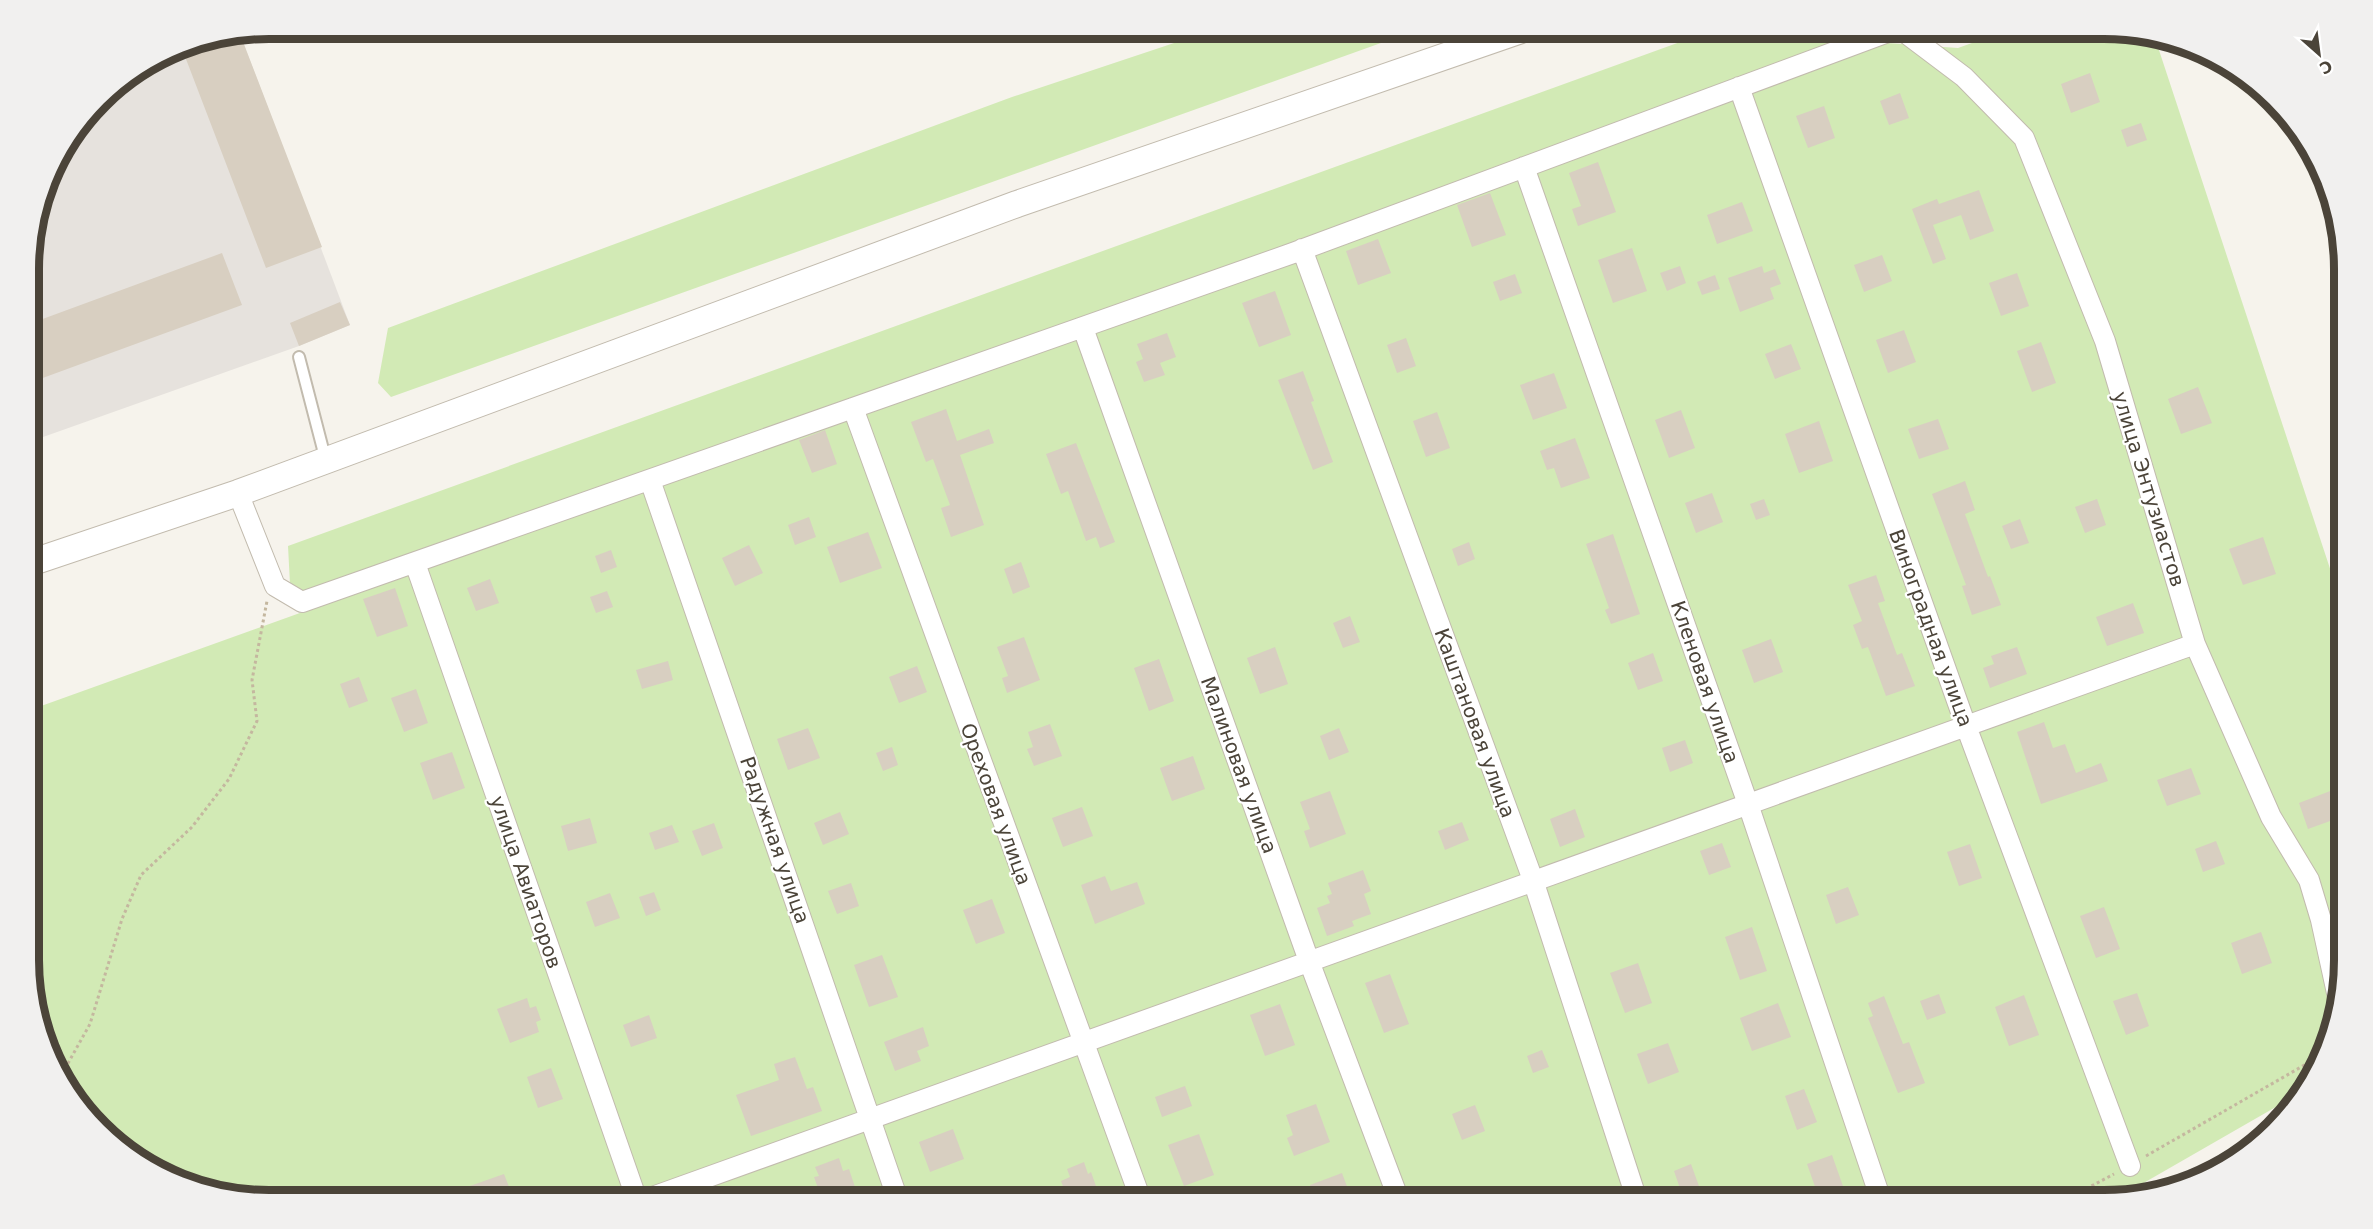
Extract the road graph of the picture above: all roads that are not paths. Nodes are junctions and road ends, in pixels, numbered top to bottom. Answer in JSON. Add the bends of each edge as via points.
{"nodes":[{"id":1,"x":1495,"y":39,"type":"edge"},
{"id":2,"x":1869,"y":39,"type":"edge"},
{"id":3,"x":1914,"y":39,"type":"edge"},
{"id":4,"x":1739,"y":87,"type":"junction"},
{"id":5,"x":1524,"y":167,"type":"junction"},
{"id":6,"x":1302,"y":249,"type":"junction"},
{"id":7,"x":1083,"y":328,"type":"junction"},
{"id":8,"x":299,"y":357,"type":"dead end"},
{"id":9,"x":853,"y":408,"type":"junction"},
{"id":10,"x":326,"y":461,"type":"junction"},
{"id":11,"x":650,"y":480,"type":"junction"},
{"id":12,"x":238,"y":493,"type":"junction"},
{"id":13,"x":39,"y":560,"type":"edge"},
{"id":14,"x":416,"y":563,"type":"junction"},
{"id":15,"x":2195,"y":644,"type":"junction"},
{"id":16,"x":1966,"y":726,"type":"junction"},
{"id":17,"x":1748,"y":804,"type":"junction"},
{"id":18,"x":1533,"y":880,"type":"junction"},
{"id":19,"x":1309,"y":960,"type":"junction"},
{"id":20,"x":2334,"y":978,"type":"edge"},
{"id":21,"x":1082,"y":1042,"type":"junction"},
{"id":22,"x":872,"y":1120,"type":"junction"},
{"id":23,"x":2130,"y":1166,"type":"road end"},
{"id":24,"x":634,"y":1190,"type":"edge"},
{"id":25,"x":672,"y":1190,"type":"edge"},
{"id":26,"x":895,"y":1190,"type":"edge"},
{"id":27,"x":1137,"y":1190,"type":"edge"},
{"id":28,"x":1395,"y":1190,"type":"edge"},
{"id":29,"x":1634,"y":1190,"type":"edge"},
{"id":30,"x":1878,"y":1190,"type":"edge"}],
"edges":[{"from":1,"to":10,"type":"street","via":[[1017,204]]},
{"from":2,"to":4,"type":"street"},
{"from":3,"to":15,"type":"street","name":"улица Энтузиастов","via":[[1964,77],[2024,138],[2104,341]]},
{"from":4,"to":5,"type":"street"},
{"from":4,"to":16,"type":"street","name":"Виноградная улица"},
{"from":5,"to":6,"type":"street"},
{"from":5,"to":17,"type":"street","name":"Кленовая улица"},
{"from":6,"to":7,"type":"street"},
{"from":6,"to":18,"type":"street","name":"Каштановая улица"},
{"from":7,"to":9,"type":"street"},
{"from":7,"to":19,"type":"street","name":"Малиновая улица"},
{"from":8,"to":10,"type":"lane"},
{"from":9,"to":11,"type":"street"},
{"from":9,"to":21,"type":"street","name":"Ореховая улица"},
{"from":10,"to":12,"type":"street"},
{"from":11,"to":14,"type":"street"},
{"from":11,"to":22,"type":"street","name":"Радужная улица"},
{"from":12,"to":13,"type":"street"},
{"from":12,"to":14,"type":"street","via":[[275,586],[302,602]]},
{"from":14,"to":24,"type":"street","name":"улица Авиаторов"},
{"from":15,"to":16,"type":"street"},
{"from":15,"to":20,"type":"street","name":"улица Энтузиастов","via":[[2271,817],[2309,880]]},
{"from":16,"to":17,"type":"street"},
{"from":16,"to":23,"type":"street","name":"Виноградная улица"},
{"from":17,"to":18,"type":"street"},
{"from":17,"to":30,"type":"street","name":"Кленовая улица"},
{"from":18,"to":19,"type":"street"},
{"from":18,"to":29,"type":"street","name":"Каштановая улица"},
{"from":19,"to":21,"type":"street"},
{"from":19,"to":28,"type":"street","name":"Малиновая улица"},
{"from":21,"to":22,"type":"street"},
{"from":21,"to":27,"type":"street","name":"Ореховая улица"},
{"from":22,"to":25,"type":"street"},
{"from":22,"to":26,"type":"street","name":"Радужная улица"}]}
